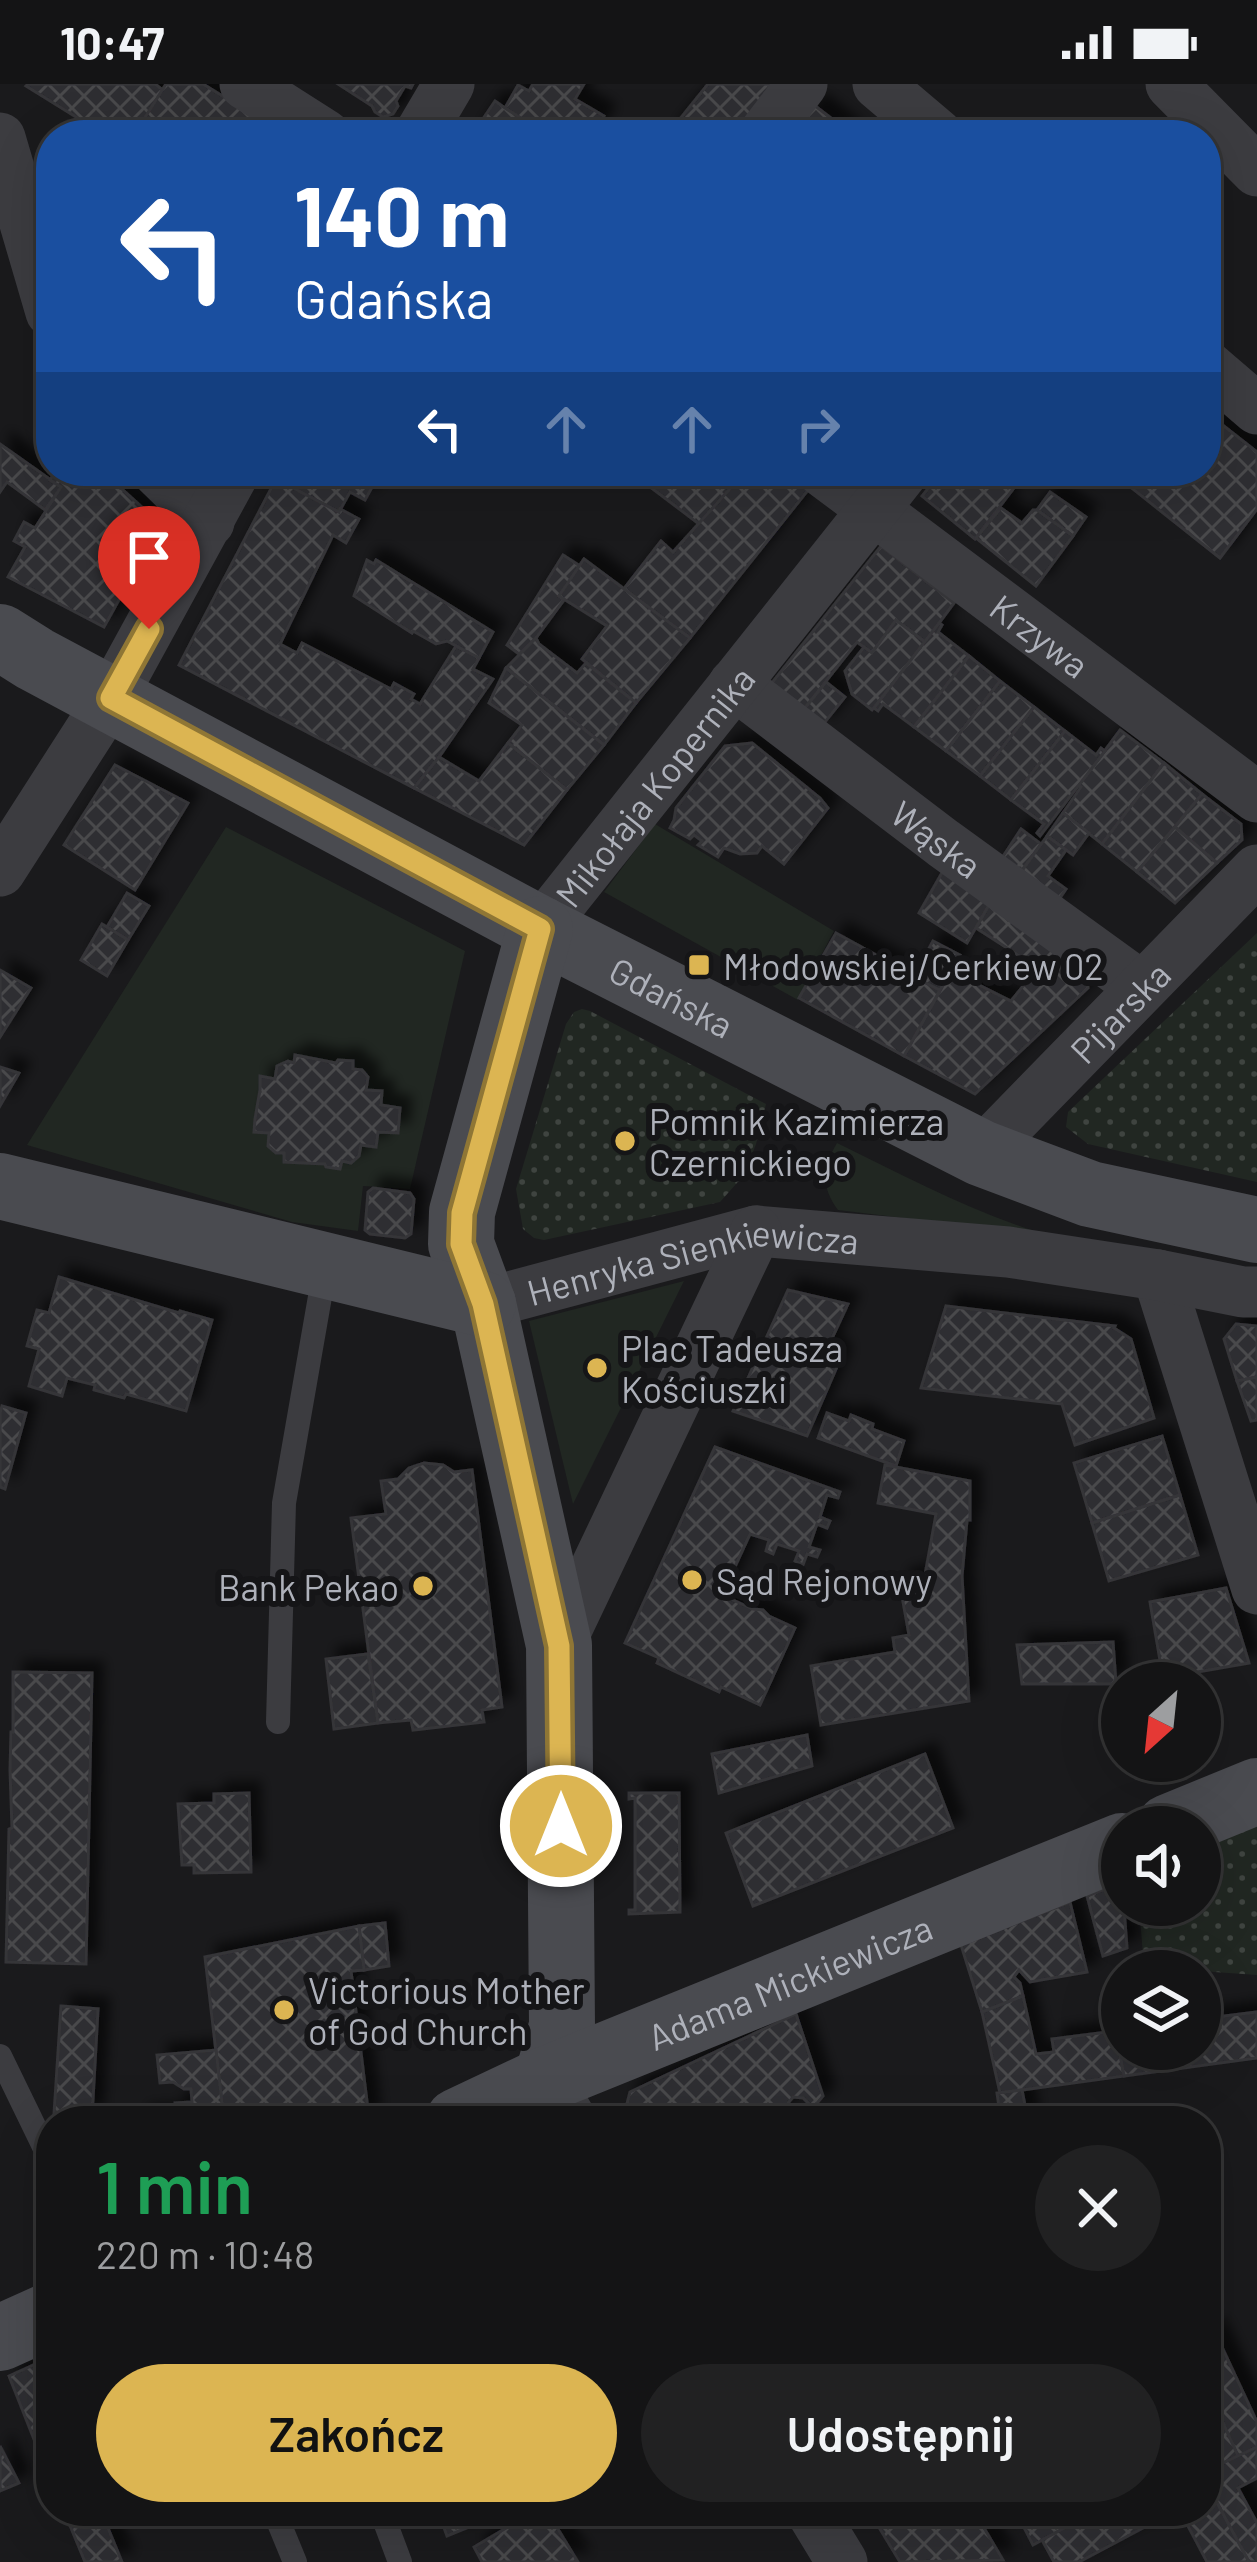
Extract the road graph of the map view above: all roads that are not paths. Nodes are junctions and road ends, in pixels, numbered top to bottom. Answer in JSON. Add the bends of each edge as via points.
{"nodes":[{"id":1,"x":245,"y":84,"type":"edge"},
{"id":2,"x":448,"y":84,"type":"edge"},
{"id":3,"x":802,"y":84,"type":"edge"},
{"id":4,"x":878,"y":84,"type":"edge"},
{"id":5,"x":1171,"y":84,"type":"edge"},
{"id":6,"x":302,"y":120,"type":"edge"},
{"id":7,"x":428,"y":120,"type":"edge"},
{"id":8,"x":774,"y":120,"type":"edge"},
{"id":9,"x":920,"y":120,"type":"edge"},
{"id":10,"x":1197,"y":120,"type":"edge"},
{"id":11,"x":0,"y":138,"type":"edge"},
{"id":12,"x":1221,"y":143,"type":"edge"},
{"id":13,"x":1257,"y":171,"type":"edge"},
{"id":14,"x":36,"y":261,"type":"edge"},
{"id":15,"x":1221,"y":378,"type":"edge"},
{"id":16,"x":1257,"y":409,"type":"edge"},
{"id":17,"x":172,"y":486,"type":"edge"},
{"id":18,"x":228,"y":486,"type":"edge"},
{"id":19,"x":889,"y":491,"type":"edge"},
{"id":20,"x":209,"y":522,"type":"junction"},
{"id":21,"x":0,"y":637,"type":"edge"},
{"id":22,"x":734,"y":685,"type":"junction"},
{"id":23,"x":111,"y":698,"type":"junction"},
{"id":24,"x":1257,"y":797,"type":"edge"},
{"id":25,"x":1257,"y":870,"type":"edge"},
{"id":26,"x":0,"y":871,"type":"edge"},
{"id":27,"x":540,"y":929,"type":"junction"},
{"id":28,"x":1142,"y":987,"type":"junction"},
{"id":29,"x":981,"y":1153,"type":"junction"},
{"id":30,"x":0,"y":1186,"type":"edge"},
{"id":31,"x":1257,"y":1230,"type":"edge"},
{"id":32,"x":756,"y":1232,"type":"junction"},
{"id":33,"x":326,"y":1265,"type":"junction"},
{"id":34,"x":1158,"y":1275,"type":"junction"},
{"id":35,"x":1257,"y":1292,"type":"edge"},
{"id":36,"x":483,"y":1304,"type":"junction"},
{"id":37,"x":1257,"y":1588,"type":"edge"},
{"id":38,"x":559,"y":1646,"type":"junction"},
{"id":39,"x":278,"y":1722,"type":"dead end"},
{"id":40,"x":1257,"y":1791,"type":"edge"},
{"id":41,"x":1220,"y":1806,"type":"edge"},
{"id":42,"x":1101,"y":1855,"type":"edge"},
{"id":43,"x":0,"y":2056,"type":"edge"},
{"id":44,"x":560,"y":2100,"type":"edge"},
{"id":45,"x":36,"y":2130,"type":"edge"},
{"id":46,"x":36,"y":2322,"type":"edge"},
{"id":47,"x":0,"y":2338,"type":"edge"},
{"id":48,"x":280,"y":2526,"type":"edge"},
{"id":49,"x":387,"y":2526,"type":"edge"},
{"id":50,"x":820,"y":2526,"type":"edge"},
{"id":51,"x":295,"y":2562,"type":"edge"},
{"id":52,"x":400,"y":2562,"type":"edge"},
{"id":53,"x":842,"y":2562,"type":"edge"}],
"edges":[{"from":1,"to":6,"type":"street"},
{"from":2,"to":7,"type":"street"},
{"from":3,"to":8,"type":"street"},
{"from":4,"to":9,"type":"street"},
{"from":5,"to":10,"type":"street"},
{"from":11,"to":14,"type":"street"},
{"from":12,"to":13,"type":"street"},
{"from":15,"to":16,"type":"street"},
{"from":17,"to":20,"type":"street"},
{"from":18,"to":20,"type":"street"},
{"from":19,"to":22,"type":"street","name":"Mikołaja Kopernika"},
{"from":19,"to":24,"type":"street","name":"Krzywa"},
{"from":20,"to":23,"type":"street"},
{"from":21,"to":23,"type":"street","name":"Gdańska"},
{"from":22,"to":27,"type":"street","name":"Mikołaja Kopernika"},
{"from":22,"to":28,"type":"street","name":"Wąska"},
{"from":23,"to":26,"type":"street"},
{"from":23,"to":27,"type":"street","name":"Gdańska"},
{"from":25,"to":28,"type":"street","name":"Pijarska"},
{"from":27,"to":29,"type":"street","name":"Gdańska"},
{"from":27,"to":36,"type":"street","name":"Mikołaja Kopernika","via":[[462,1213],[461,1244]]},
{"from":28,"to":29,"type":"street","name":"Pijarska"},
{"from":29,"to":31,"type":"street","name":"Gdańska","via":[[1090,1194]]},
{"from":30,"to":33,"type":"street","name":"Henryka Sienkiewicza"},
{"from":32,"to":34,"type":"street","name":"Henryka Sienkiewicza","via":[[1008,1252]]},
{"from":32,"to":36,"type":"street","name":"Henryka Sienkiewicza"},
{"from":32,"to":38,"type":"street"},
{"from":33,"to":36,"type":"street","name":"Henryka Sienkiewicza"},
{"from":33,"to":39,"type":"lane","via":[[284,1503]]},
{"from":34,"to":35,"type":"street","name":"Henryka Sienkiewicza"},
{"from":34,"to":37,"type":"street"},
{"from":36,"to":38,"type":"street","name":"Mikołaja Kopernika"},
{"from":38,"to":44,"type":"street","name":"Mikołaja Kopernika"},
{"from":40,"to":41,"type":"street"},
{"from":42,"to":44,"type":"street","name":"Adama Mickiewicza"},
{"from":43,"to":45,"type":"lane"},
{"from":46,"to":47,"type":"street"},
{"from":48,"to":51,"type":"lane"},
{"from":49,"to":52,"type":"lane"},
{"from":50,"to":53,"type":"street"}]}
